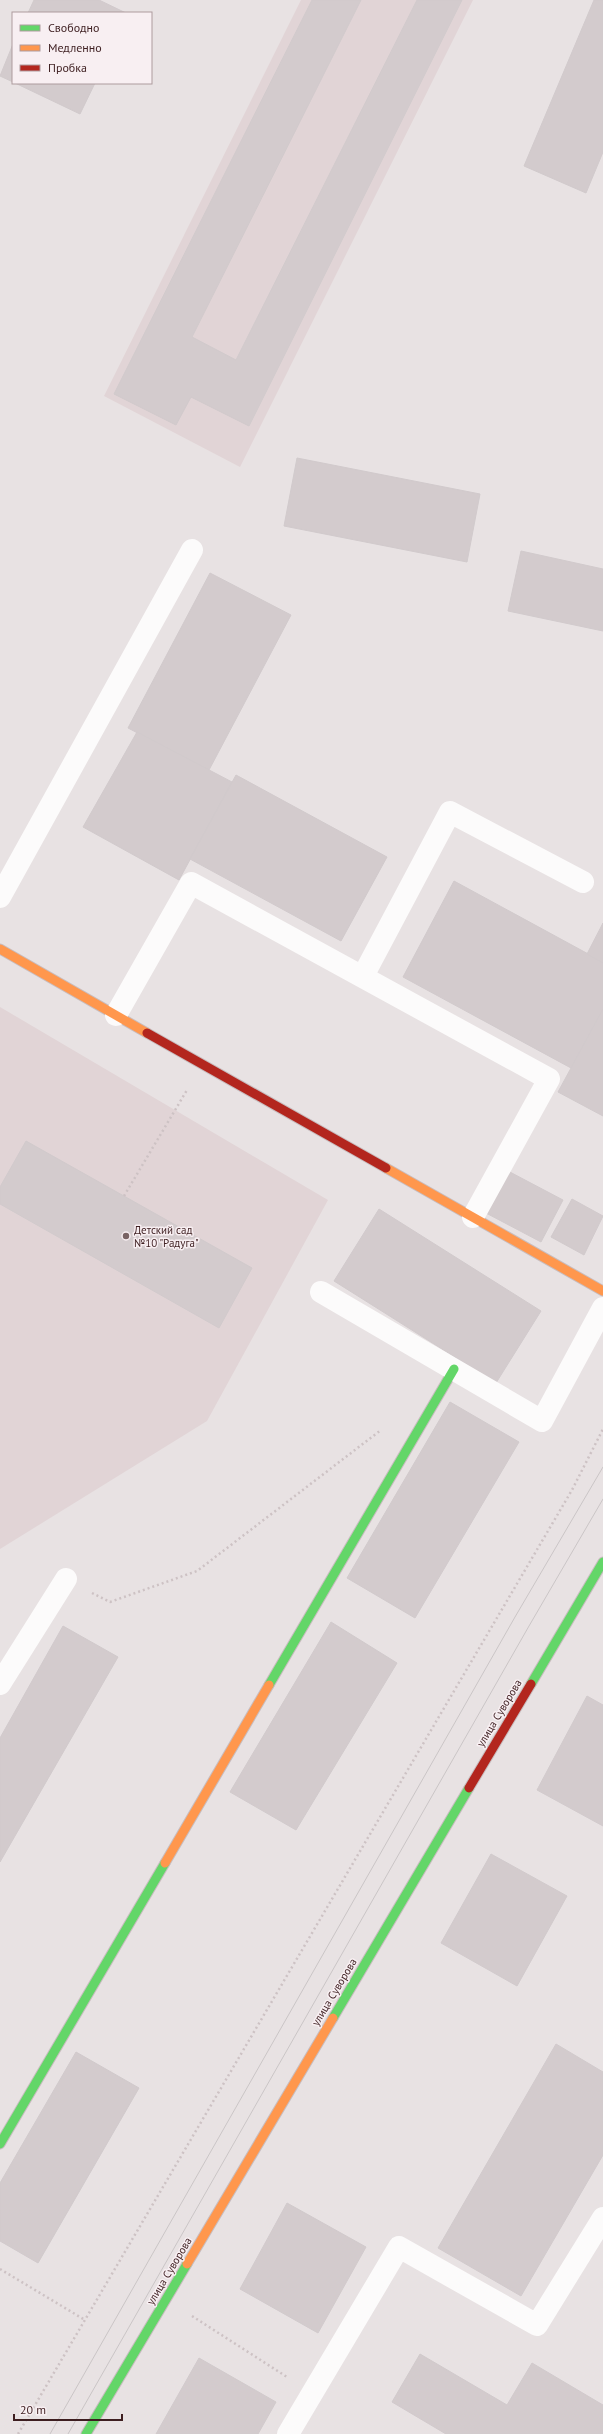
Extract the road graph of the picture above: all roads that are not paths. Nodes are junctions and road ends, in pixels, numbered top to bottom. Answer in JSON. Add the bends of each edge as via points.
{"nodes":[{"id":1,"x":192,"y":550,"type":"dead end"},
{"id":2,"x":583,"y":882,"type":"dead end"},
{"id":3,"x":0,"y":897,"type":"edge"},
{"id":4,"x":0,"y":949,"type":"edge"},
{"id":5,"x":363,"y":976,"type":"junction"},
{"id":6,"x":116,"y":1015,"type":"junction"},
{"id":7,"x":473,"y":1217,"type":"junction"},
{"id":8,"x":322,"y":1292,"type":"dead end"},
{"id":9,"x":603,"y":1292,"type":"edge"},
{"id":10,"x":603,"y":1308,"type":"edge"},
{"id":11,"x":454,"y":1369,"type":"junction"},
{"id":12,"x":603,"y":1562,"type":"edge"},
{"id":13,"x":66,"y":1579,"type":"road end"},
{"id":14,"x":0,"y":1684,"type":"edge"},
{"id":15,"x":0,"y":2144,"type":"edge"},
{"id":16,"x":603,"y":2218,"type":"edge"},
{"id":17,"x":86,"y":2434,"type":"edge"},
{"id":18,"x":288,"y":2434,"type":"edge"}],
"edges":[{"from":1,"to":3,"type":"street"},
{"from":2,"to":5,"type":"street","via":[[450,812]]},
{"from":4,"to":6,"type":"street"},
{"from":5,"to":6,"type":"street","via":[[191,883]]},
{"from":5,"to":7,"type":"street","via":[[549,1079]]},
{"from":6,"to":7,"type":"street"},
{"from":7,"to":9,"type":"street"},
{"from":8,"to":11,"type":"street"},
{"from":10,"to":11,"type":"street","via":[[542,1421]]},
{"from":11,"to":15,"type":"street"},
{"from":12,"to":17,"type":"street","name":"улица Суворова"},
{"from":13,"to":14,"type":"street"},
{"from":16,"to":18,"type":"street","via":[[537,2325],[400,2247]]}]}
